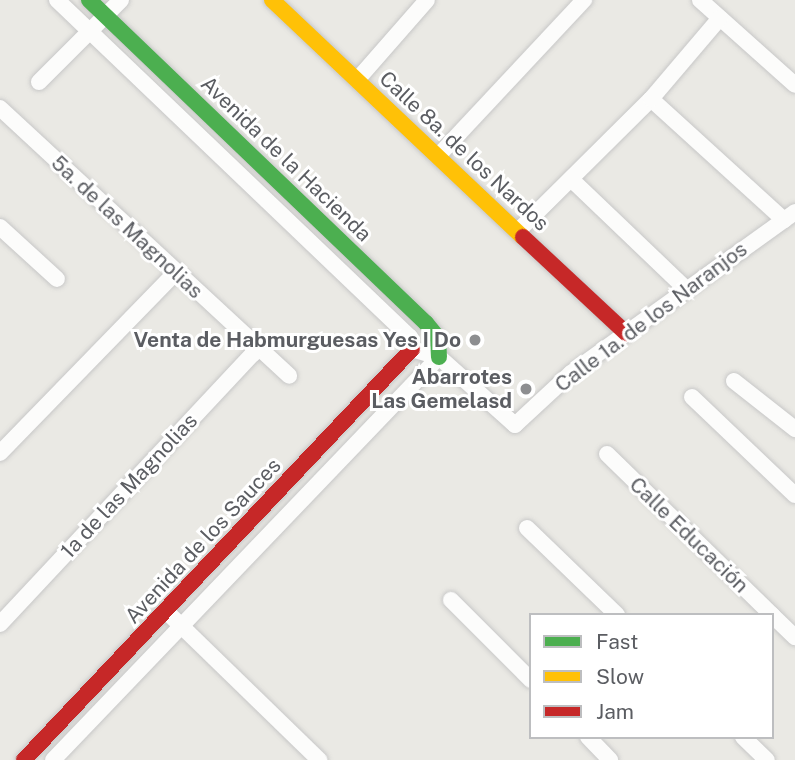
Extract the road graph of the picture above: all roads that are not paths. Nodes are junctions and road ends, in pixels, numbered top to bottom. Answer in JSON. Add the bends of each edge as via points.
{"nodes":[{"id":1,"x":57,"y":0,"type":"edge"},
{"id":2,"x":89,"y":0,"type":"edge"},
{"id":3,"x":121,"y":0,"type":"edge"},
{"id":4,"x":272,"y":0,"type":"edge"},
{"id":5,"x":427,"y":0,"type":"edge"},
{"id":6,"x":584,"y":0,"type":"edge"},
{"id":7,"x":700,"y":0,"type":"edge"},
{"id":8,"x":106,"y":17,"type":"junction"},
{"id":9,"x":720,"y":18,"type":"junction"},
{"id":10,"x":91,"y":33,"type":"junction"},
{"id":11,"x":357,"y":80,"type":"junction"},
{"id":12,"x":39,"y":82,"type":"dead end"},
{"id":13,"x":795,"y":85,"type":"edge"},
{"id":14,"x":651,"y":99,"type":"junction"},
{"id":15,"x":0,"y":108,"type":"edge"},
{"id":16,"x":438,"y":156,"type":"junction"},
{"id":17,"x":572,"y":180,"type":"junction"},
{"id":18,"x":789,"y":216,"type":"edge"},
{"id":19,"x":0,"y":228,"type":"edge"},
{"id":20,"x":518,"y":231,"type":"junction"},
{"id":21,"x":176,"y":272,"type":"junction"},
{"id":22,"x":57,"y":279,"type":"dead end"},
{"id":23,"x":687,"y":290,"type":"junction"},
{"id":24,"x":626,"y":333,"type":"junction"},
{"id":25,"x":254,"y":345,"type":"junction"},
{"id":26,"x":412,"y":349,"type":"junction"},
{"id":27,"x":439,"y":357,"type":"junction"},
{"id":28,"x":289,"y":376,"type":"dead end"},
{"id":29,"x":734,"y":381,"type":"dead end"},
{"id":30,"x":692,"y":397,"type":"dead end"},
{"id":31,"x":795,"y":429,"type":"edge"},
{"id":32,"x":0,"y":453,"type":"edge"},
{"id":33,"x":607,"y":454,"type":"dead end"},
{"id":34,"x":795,"y":495,"type":"edge"},
{"id":35,"x":527,"y":528,"type":"dead end"},
{"id":36,"x":451,"y":600,"type":"dead end"},
{"id":37,"x":166,"y":611,"type":"junction"},
{"id":38,"x":615,"y":613,"type":"edge"},
{"id":39,"x":770,"y":613,"type":"edge"},
{"id":40,"x":774,"y":617,"type":"edge"},
{"id":41,"x":0,"y":624,"type":"edge"},
{"id":42,"x":183,"y":627,"type":"junction"},
{"id":43,"x":795,"y":637,"type":"edge"},
{"id":44,"x":529,"y":678,"type":"edge"},
{"id":45,"x":590,"y":739,"type":"edge"},
{"id":46,"x":745,"y":739,"type":"edge"},
{"id":47,"x":24,"y":760,"type":"edge"},
{"id":48,"x":54,"y":760,"type":"edge"},
{"id":49,"x":319,"y":760,"type":"edge"},
{"id":50,"x":610,"y":760,"type":"edge"},
{"id":51,"x":767,"y":760,"type":"edge"}],
"edges":[{"from":1,"to":10,"type":"street","name":"Avenida de la Hacienda"},
{"from":2,"to":8,"type":"street","name":"Avenida de la Hacienda"},
{"from":3,"to":8,"type":"street"},
{"from":4,"to":11,"type":"street","name":"Calle 8a. de los Nardos"},
{"from":5,"to":11,"type":"street"},
{"from":6,"to":16,"type":"street"},
{"from":7,"to":9,"type":"street"},
{"from":8,"to":10,"type":"street"},
{"from":8,"to":27,"type":"street","name":"Avenida de la Hacienda","via":[[426,323],[438,338]]},
{"from":9,"to":13,"type":"street"},
{"from":9,"to":14,"type":"street"},
{"from":10,"to":12,"type":"street"},
{"from":10,"to":26,"type":"street","name":"Avenida de la Hacienda","via":[[410,337]]},
{"from":11,"to":16,"type":"street","name":"Calle 8a. de los Nardos"},
{"from":14,"to":17,"type":"street"},
{"from":14,"to":18,"type":"street"},
{"from":15,"to":21,"type":"street","name":"5a. de las Magnolias"},
{"from":16,"to":20,"type":"street","name":"Calle 8a. de los Nardos"},
{"from":17,"to":20,"type":"street"},
{"from":17,"to":23,"type":"street"},
{"from":18,"to":23,"type":"street","name":"Calle 1a. de los Naranjos"},
{"from":19,"to":22,"type":"street"},
{"from":20,"to":24,"type":"street","name":"Calle 8a. de los Nardos"},
{"from":21,"to":25,"type":"street","name":"5a. de las Magnolias"},
{"from":21,"to":32,"type":"street"},
{"from":23,"to":24,"type":"street","name":"Calle 1a. de los Naranjos"},
{"from":24,"to":27,"type":"street","name":"Calle 1a. de los Naranjos","via":[[571,373],[515,425]]},
{"from":25,"to":28,"type":"street","name":"5a. de las Magnolias"},
{"from":25,"to":41,"type":"street","name":"1a de las Magnolias","via":[[253,354]]},
{"from":26,"to":27,"type":"street","name":"Calle 1a. de los Naranjos"},
{"from":26,"to":37,"type":"street","name":"Avenida de los Sauces"},
{"from":27,"to":42,"type":"street","name":"Avenida de los Sauces"},
{"from":29,"to":31,"type":"street"},
{"from":30,"to":34,"type":"street"},
{"from":33,"to":39,"type":"street","name":"Calle Educación"},
{"from":35,"to":38,"type":"street"},
{"from":36,"to":44,"type":"street"},
{"from":37,"to":42,"type":"street"},
{"from":37,"to":47,"type":"street","name":"Avenida de los Sauces"},
{"from":40,"to":43,"type":"street","name":"Calle Educación"},
{"from":42,"to":48,"type":"street","name":"Avenida de los Sauces"},
{"from":42,"to":49,"type":"street"},
{"from":45,"to":50,"type":"street"},
{"from":46,"to":51,"type":"street"}]}
